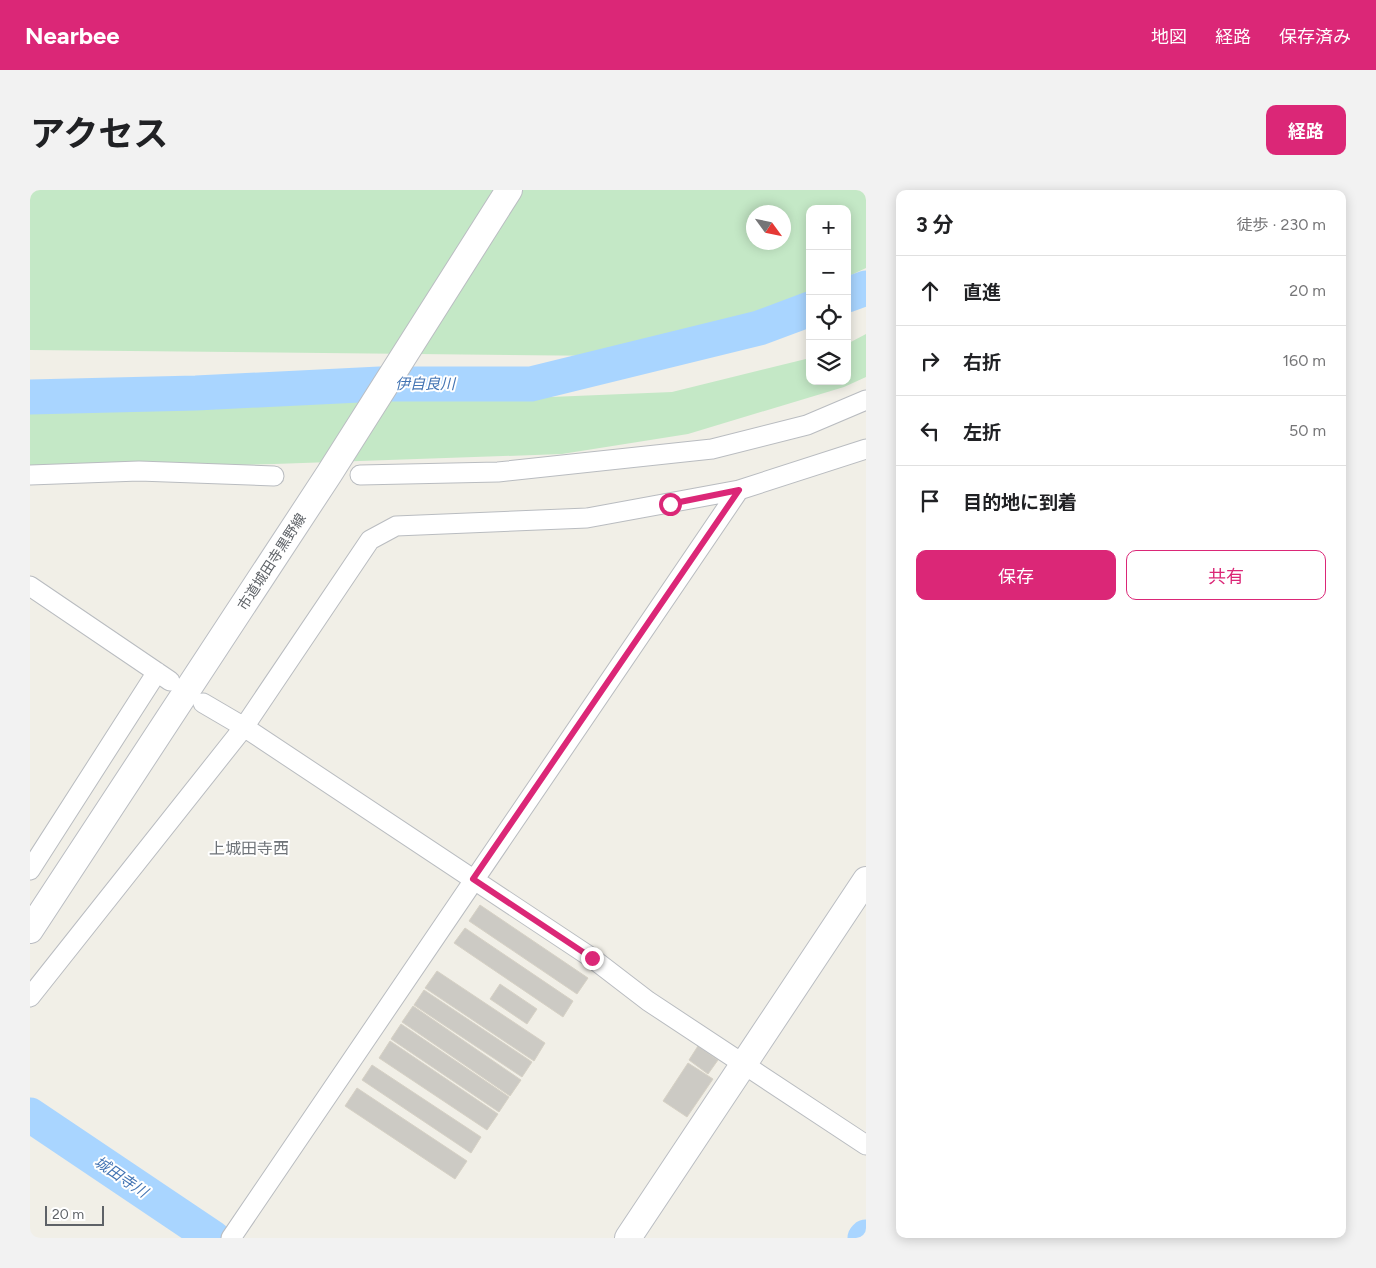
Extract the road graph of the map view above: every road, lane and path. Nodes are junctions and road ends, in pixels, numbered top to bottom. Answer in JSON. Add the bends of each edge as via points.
{"nodes":[{"id":1,"x":509,"y":190,"type":"edge"},
{"id":2,"x":866,"y":400,"type":"edge"},
{"id":3,"x":865,"y":451,"type":"edge"},
{"id":4,"x":360,"y":474,"type":"dead end"},
{"id":5,"x":30,"y":475,"type":"edge"},
{"id":6,"x":274,"y":476,"type":"dead end"},
{"id":7,"x":739,"y":490,"type":"junction"},
{"id":8,"x":30,"y":586,"type":"edge"},
{"id":9,"x":203,"y":703,"type":"dead end"},
{"id":10,"x":244,"y":727,"type":"junction"},
{"id":11,"x":30,"y":870,"type":"edge"},
{"id":12,"x":473,"y":879,"type":"junction"},
{"id":13,"x":866,"y":880,"type":"edge"},
{"id":14,"x":30,"y":930,"type":"edge"},
{"id":15,"x":30,"y":997,"type":"edge"},
{"id":16,"x":743,"y":1063,"type":"junction"},
{"id":17,"x":866,"y":1145,"type":"edge"},
{"id":18,"x":231,"y":1238,"type":"edge"},
{"id":19,"x":628,"y":1238,"type":"edge"}],
"edges":[{"from":1,"to":14,"type":"street","name":"市道城田寺黒野線","via":[[329,474]]},
{"from":2,"to":4,"type":"street","via":[[807,425],[712,449],[498,472]]},
{"from":3,"to":7,"type":"street"},
{"from":5,"to":6,"type":"street","via":[[139,471]]},
{"from":7,"to":10,"type":"street","via":[[587,518],[396,526],[370,540]]},
{"from":7,"to":12,"type":"street"},
{"from":8,"to":11,"type":"street","via":[[163,676]]},
{"from":9,"to":10,"type":"street"},
{"from":10,"to":12,"type":"street"},
{"from":10,"to":15,"type":"street"},
{"from":12,"to":16,"type":"street"},
{"from":12,"to":18,"type":"street"},
{"from":13,"to":16,"type":"street"},
{"from":16,"to":17,"type":"street"},
{"from":16,"to":19,"type":"street"}]}
